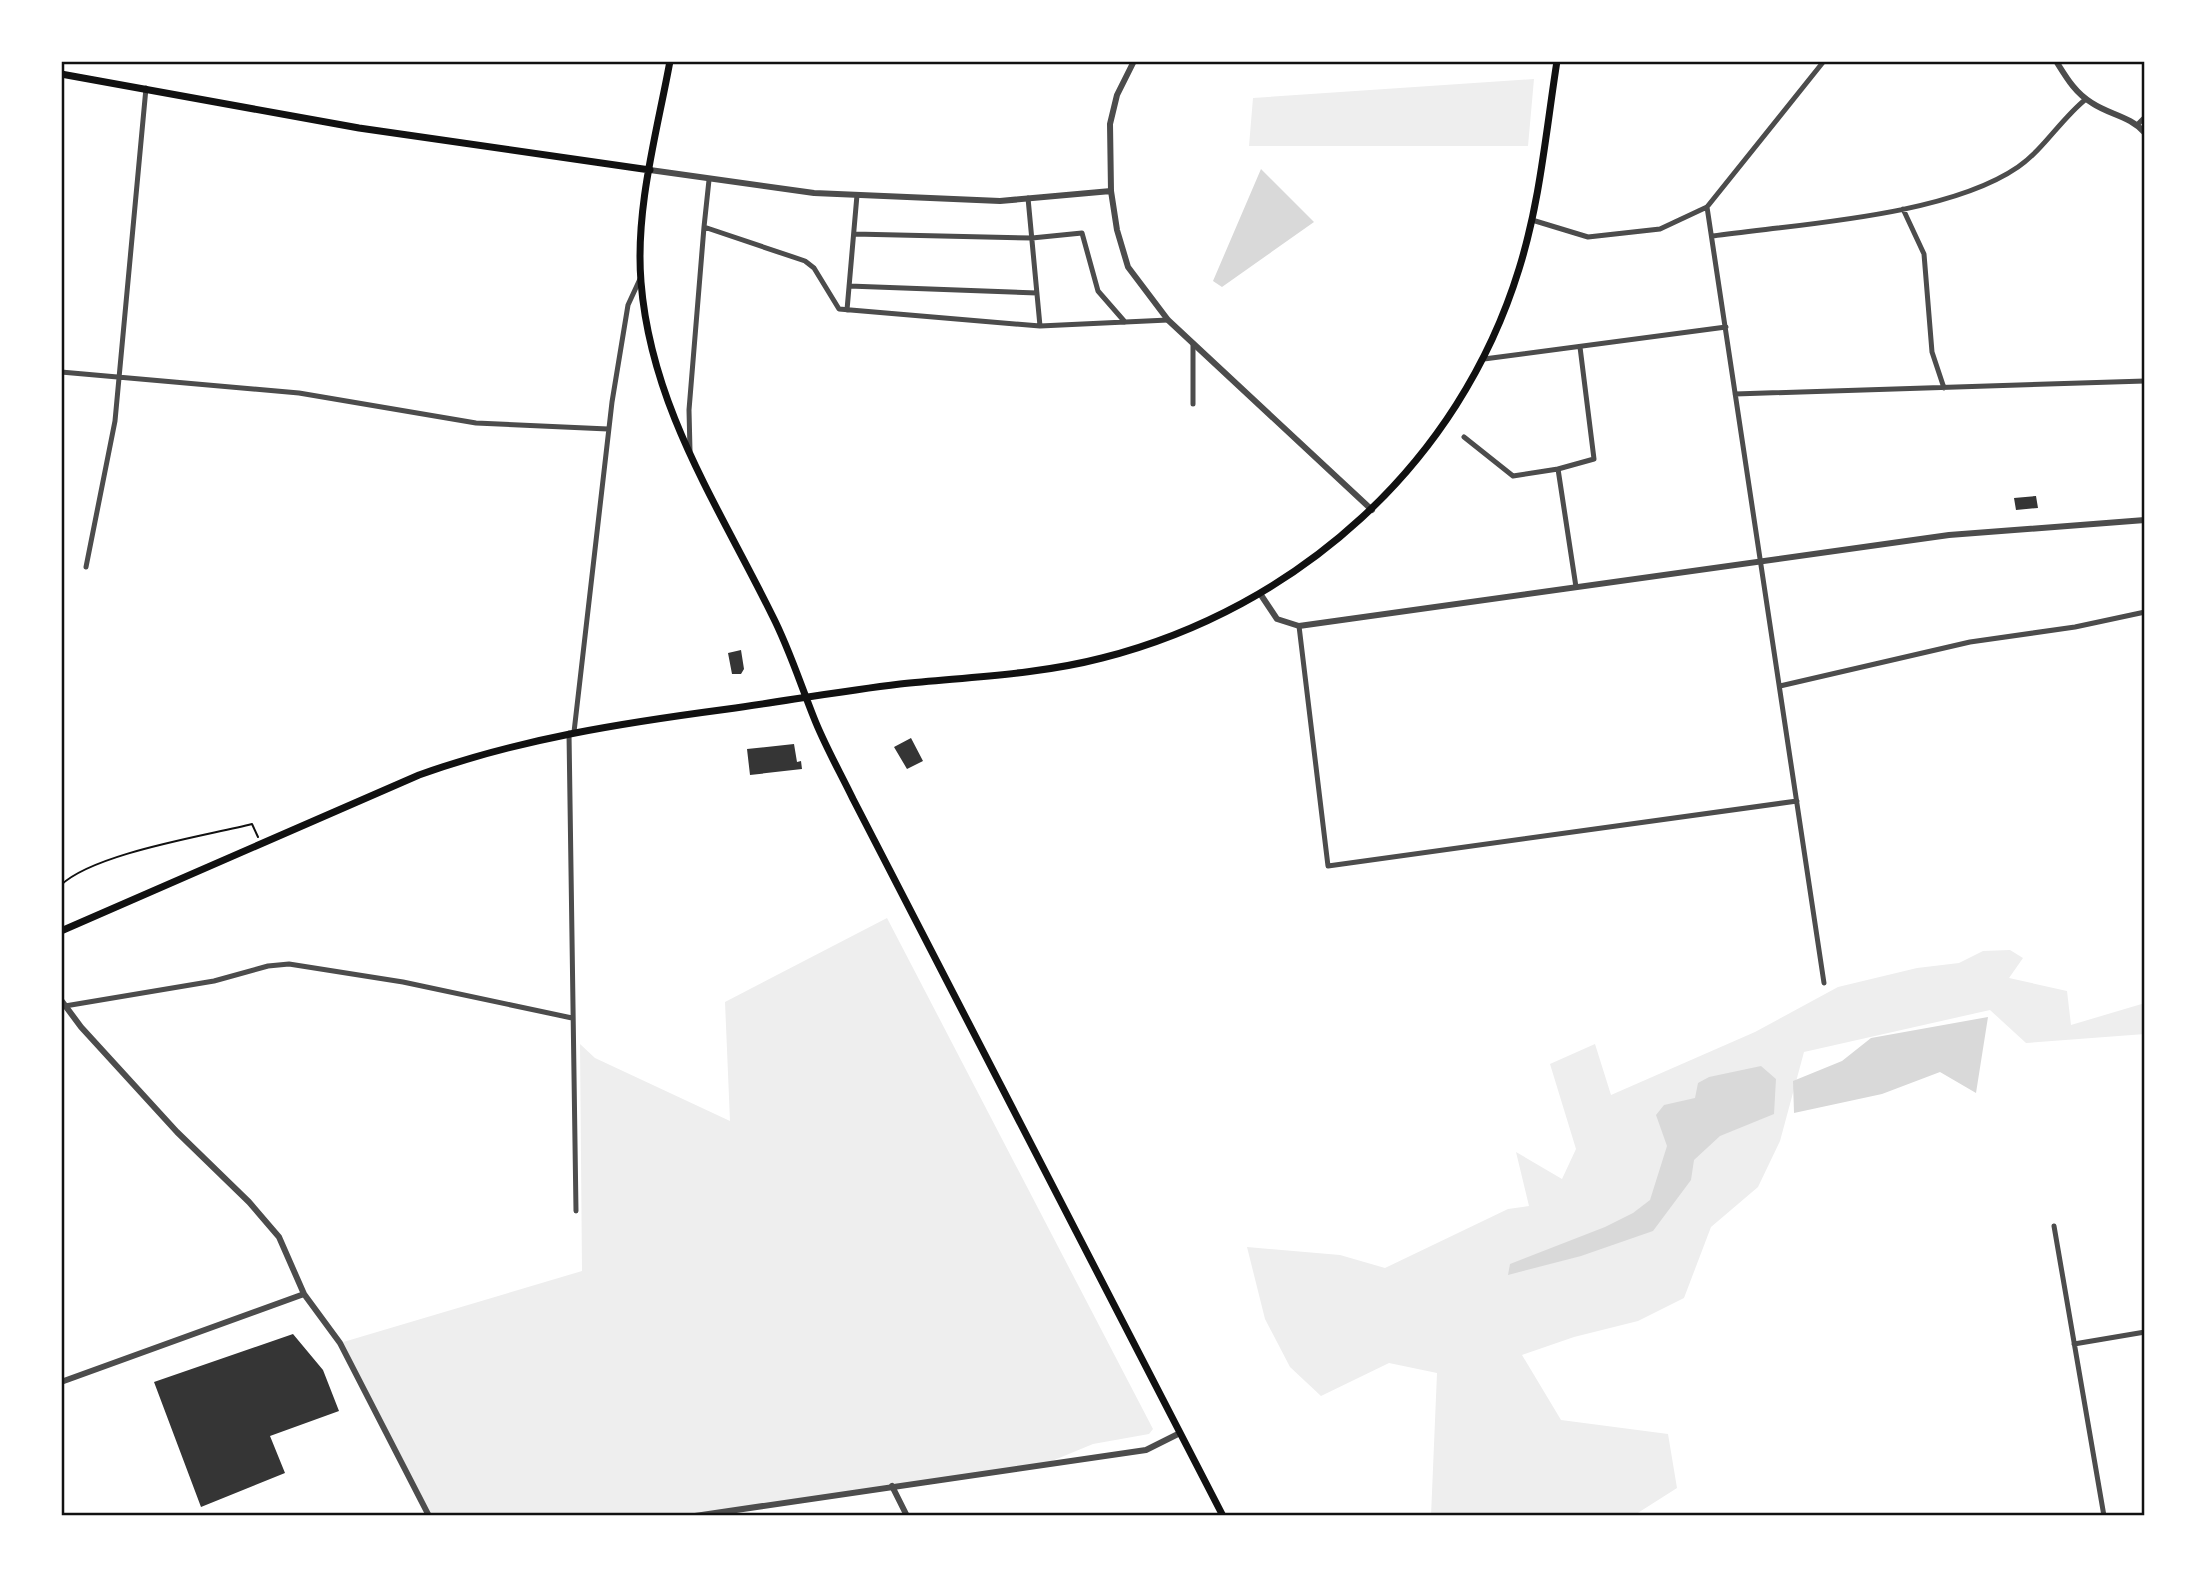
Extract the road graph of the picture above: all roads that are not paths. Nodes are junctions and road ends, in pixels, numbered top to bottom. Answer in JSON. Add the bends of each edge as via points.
{"nodes":[{"id":1,"x":670,"y":61,"type":"edge"},
{"id":2,"x":1134,"y":61,"type":"edge"},
{"id":3,"x":1556,"y":61,"type":"edge"},
{"id":4,"x":1824,"y":61,"type":"edge"},
{"id":5,"x":2056,"y":61,"type":"edge"},
{"id":6,"x":61,"y":74,"type":"edge"},
{"id":7,"x":146,"y":88,"type":"junction"},
{"id":8,"x":2086,"y":99,"type":"junction"},
{"id":9,"x":2145,"y":117,"type":"edge"},
{"id":10,"x":2137,"y":125,"type":"junction"},
{"id":11,"x":2145,"y":133,"type":"edge"},
{"id":12,"x":650,"y":170,"type":"junction"},
{"id":13,"x":709,"y":180,"type":"junction"},
{"id":14,"x":1111,"y":191,"type":"junction"},
{"id":15,"x":857,"y":195,"type":"junction"},
{"id":16,"x":1028,"y":198,"type":"junction"},
{"id":17,"x":1707,"y":207,"type":"junction"},
{"id":18,"x":1903,"y":209,"type":"junction"},
{"id":19,"x":1532,"y":220,"type":"junction"},
{"id":20,"x":705,"y":227,"type":"junction"},
{"id":21,"x":854,"y":234,"type":"junction"},
{"id":22,"x":1713,"y":236,"type":"junction"},
{"id":23,"x":1032,"y":238,"type":"junction"},
{"id":24,"x":640,"y":278,"type":"junction"},
{"id":25,"x":849,"y":286,"type":"junction"},
{"id":26,"x":1037,"y":293,"type":"junction"},
{"id":27,"x":847,"y":310,"type":"junction"},
{"id":28,"x":1168,"y":320,"type":"junction"},
{"id":29,"x":1125,"y":322,"type":"junction"},
{"id":30,"x":1040,"y":326,"type":"junction"},
{"id":31,"x":1726,"y":327,"type":"junction"},
{"id":32,"x":1193,"y":343,"type":"junction"},
{"id":33,"x":1580,"y":347,"type":"junction"},
{"id":34,"x":1484,"y":359,"type":"junction"},
{"id":35,"x":61,"y":372,"type":"edge"},
{"id":36,"x":118,"y":375,"type":"junction"},
{"id":37,"x":2145,"y":381,"type":"edge"},
{"id":38,"x":1944,"y":388,"type":"junction"},
{"id":39,"x":1735,"y":394,"type":"junction"},
{"id":40,"x":1193,"y":404,"type":"dead end"},
{"id":41,"x":608,"y":429,"type":"junction"},
{"id":42,"x":1464,"y":437,"type":"dead end"},
{"id":43,"x":690,"y":455,"type":"junction"},
{"id":44,"x":1558,"y":469,"type":"junction"},
{"id":45,"x":1372,"y":511,"type":"junction"},
{"id":46,"x":2145,"y":520,"type":"edge"},
{"id":47,"x":1760,"y":562,"type":"junction"},
{"id":48,"x":86,"y":567,"type":"dead end"},
{"id":49,"x":1576,"y":587,"type":"junction"},
{"id":50,"x":1261,"y":596,"type":"junction"},
{"id":51,"x":2145,"y":612,"type":"edge"},
{"id":52,"x":1299,"y":626,"type":"junction"},
{"id":53,"x":1780,"y":686,"type":"junction"},
{"id":54,"x":806,"y":697,"type":"junction"},
{"id":55,"x":572,"y":732,"type":"junction"},
{"id":56,"x":1797,"y":801,"type":"junction"},
{"id":57,"x":61,"y":931,"type":"edge"},
{"id":58,"x":1824,"y":983,"type":"dead end"},
{"id":59,"x":63,"y":1003,"type":"edge"},
{"id":60,"x":572,"y":1018,"type":"junction"},
{"id":61,"x":576,"y":1211,"type":"dead end"},
{"id":62,"x":2054,"y":1226,"type":"dead end"},
{"id":63,"x":304,"y":1294,"type":"junction"},
{"id":64,"x":2145,"y":1332,"type":"edge"},
{"id":65,"x":2074,"y":1344,"type":"junction"},
{"id":66,"x":61,"y":1382,"type":"edge"},
{"id":67,"x":1180,"y":1433,"type":"junction"},
{"id":68,"x":892,"y":1486,"type":"junction"},
{"id":69,"x":429,"y":1516,"type":"edge"},
{"id":70,"x":695,"y":1516,"type":"edge"},
{"id":71,"x":907,"y":1516,"type":"edge"},
{"id":72,"x":1223,"y":1516,"type":"edge"},
{"id":73,"x":2104,"y":1516,"type":"edge"}],
"edges":[{"from":1,"to":12,"type":"main road"},
{"from":2,"to":14,"type":"street","via":[[1117,95],[1110,124]]},
{"from":3,"to":19,"type":"main road"},
{"from":4,"to":17,"type":"street"},
{"from":5,"to":8,"type":"street"},
{"from":6,"to":7,"type":"main road"},
{"from":7,"to":12,"type":"main road","via":[[359,128]]},
{"from":7,"to":36,"type":"street"},
{"from":8,"to":10,"type":"street"},
{"from":8,"to":18,"type":"street","via":[[2020,166],[1940,200]]},
{"from":9,"to":10,"type":"street"},
{"from":10,"to":11,"type":"street"},
{"from":12,"to":13,"type":"street"},
{"from":12,"to":24,"type":"main road"},
{"from":13,"to":15,"type":"street"},
{"from":13,"to":20,"type":"street"},
{"from":14,"to":16,"type":"street"},
{"from":14,"to":28,"type":"street","via":[[1128,267]]},
{"from":15,"to":16,"type":"street"},
{"from":15,"to":21,"type":"street"},
{"from":16,"to":23,"type":"street"},
{"from":17,"to":19,"type":"street","via":[[1660,229],[1588,237]]},
{"from":17,"to":22,"type":"street"},
{"from":18,"to":22,"type":"street"},
{"from":18,"to":38,"type":"street","via":[[1924,254],[1932,352]]},
{"from":19,"to":34,"type":"main road","via":[[1518,272]]},
{"from":20,"to":27,"type":"street","via":[[805,261],[839,309]]},
{"from":20,"to":43,"type":"street","via":[[689,410]]},
{"from":21,"to":23,"type":"street"},
{"from":21,"to":25,"type":"street"},
{"from":22,"to":31,"type":"street"},
{"from":23,"to":26,"type":"street"},
{"from":23,"to":29,"type":"street","via":[[1083,233],[1098,291]]},
{"from":24,"to":41,"type":"street","via":[[628,305]]},
{"from":24,"to":43,"type":"main road","via":[[657,377]]},
{"from":25,"to":26,"type":"street"},
{"from":25,"to":27,"type":"street"},
{"from":26,"to":30,"type":"street"},
{"from":27,"to":30,"type":"street"},
{"from":28,"to":29,"type":"street"},
{"from":28,"to":32,"type":"street"},
{"from":29,"to":30,"type":"street"},
{"from":31,"to":33,"type":"street"},
{"from":31,"to":39,"type":"street"},
{"from":32,"to":40,"type":"street"},
{"from":32,"to":45,"type":"street"},
{"from":33,"to":34,"type":"street"},
{"from":33,"to":44,"type":"street","via":[[1594,459]]},
{"from":34,"to":45,"type":"main road","via":[[1438,432]]},
{"from":35,"to":36,"type":"street"},
{"from":36,"to":41,"type":"street","via":[[299,393],[476,422]]},
{"from":36,"to":48,"type":"street","via":[[116,421]]},
{"from":37,"to":38,"type":"street"},
{"from":38,"to":39,"type":"street"},
{"from":39,"to":47,"type":"street"},
{"from":41,"to":55,"type":"street"},
{"from":42,"to":44,"type":"street","via":[[1513,476]]},
{"from":43,"to":54,"type":"main road","via":[[782,634]]},
{"from":44,"to":49,"type":"street"},
{"from":45,"to":50,"type":"main road"},
{"from":46,"to":47,"type":"street","via":[[1949,536]]},
{"from":47,"to":49,"type":"street"},
{"from":47,"to":53,"type":"street"},
{"from":49,"to":52,"type":"street"},
{"from":50,"to":52,"type":"street","via":[[1277,619]]},
{"from":50,"to":54,"type":"main road","via":[[1172,637],[1097,659]]},
{"from":51,"to":53,"type":"street","via":[[1970,642]]},
{"from":52,"to":56,"type":"street","via":[[1328,866]]},
{"from":53,"to":56,"type":"street"},
{"from":54,"to":55,"type":"main road"},
{"from":54,"to":67,"type":"main road","via":[[853,799]]},
{"from":55,"to":57,"type":"main road","via":[[476,754],[419,775]]},
{"from":55,"to":60,"type":"street"},
{"from":56,"to":58,"type":"street"},
{"from":59,"to":60,"type":"street","via":[[214,981],[268,965],[289,964],[391,979]]},
{"from":59,"to":63,"type":"street","via":[[177,1132],[266,1219]]},
{"from":60,"to":61,"type":"street"},
{"from":62,"to":65,"type":"street"},
{"from":63,"to":66,"type":"street"},
{"from":63,"to":69,"type":"street","via":[[352,1366]]},
{"from":64,"to":65,"type":"street"},
{"from":65,"to":73,"type":"street"},
{"from":67,"to":68,"type":"street","via":[[1146,1450]]},
{"from":67,"to":72,"type":"main road"},
{"from":68,"to":70,"type":"street"},
{"from":68,"to":71,"type":"street"}]}
